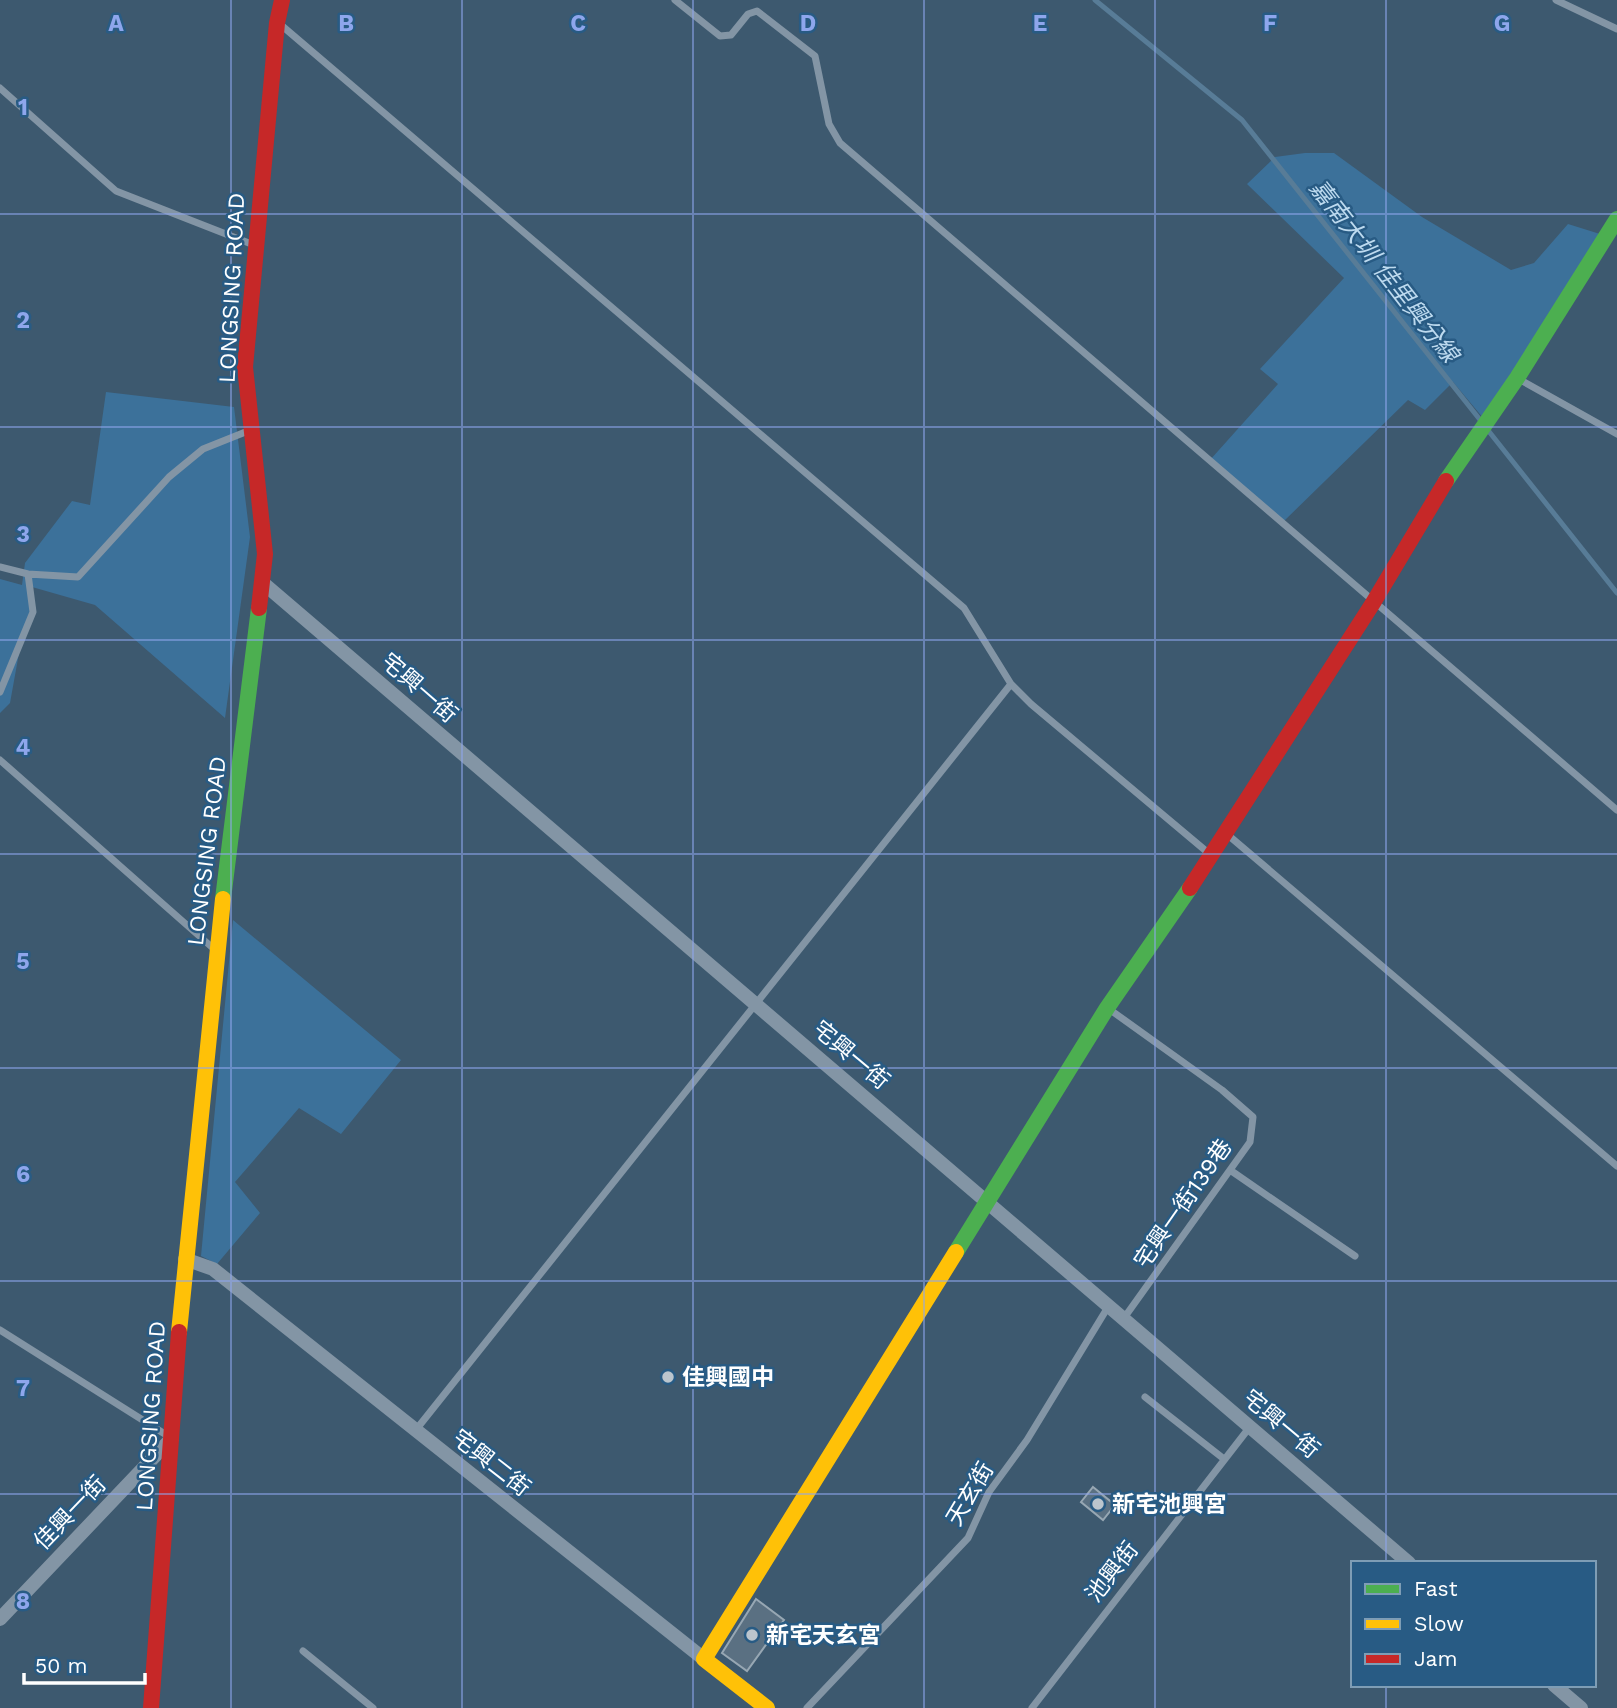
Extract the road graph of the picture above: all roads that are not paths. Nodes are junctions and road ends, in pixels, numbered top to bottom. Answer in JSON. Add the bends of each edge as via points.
{"nodes":[{"id":1,"x":282,"y":0,"type":"edge"},
{"id":2,"x":675,"y":0,"type":"edge"},
{"id":3,"x":1556,"y":0,"type":"edge"},
{"id":4,"x":277,"y":23,"type":"junction"},
{"id":5,"x":1617,"y":29,"type":"edge"},
{"id":6,"x":0,"y":88,"type":"edge"},
{"id":7,"x":1617,"y":219,"type":"edge"},
{"id":8,"x":255,"y":246,"type":"junction"},
{"id":9,"x":1517,"y":378,"type":"junction"},
{"id":10,"x":252,"y":430,"type":"junction"},
{"id":11,"x":1617,"y":434,"type":"edge"},
{"id":12,"x":0,"y":567,"type":"edge"},
{"id":13,"x":28,"y":574,"type":"junction"},
{"id":14,"x":262,"y":583,"type":"junction"},
{"id":15,"x":1373,"y":603,"type":"junction"},
{"id":16,"x":1011,"y":684,"type":"junction"},
{"id":17,"x":0,"y":692,"type":"edge"},
{"id":18,"x":0,"y":760,"type":"edge"},
{"id":19,"x":1617,"y":810,"type":"edge"},
{"id":20,"x":1225,"y":832,"type":"junction"},
{"id":21,"x":1212,"y":856,"type":"junction"},
{"id":22,"x":217,"y":953,"type":"junction"},
{"id":23,"x":756,"y":1004,"type":"junction"},
{"id":24,"x":1107,"y":1007,"type":"junction"},
{"id":25,"x":1617,"y":1166,"type":"edge"},
{"id":26,"x":1230,"y":1170,"type":"junction"},
{"id":27,"x":988,"y":1201,"type":"junction"},
{"id":28,"x":1355,"y":1256,"type":"dead end"},
{"id":29,"x":185,"y":1259,"type":"junction"},
{"id":30,"x":1108,"y":1307,"type":"junction"},
{"id":31,"x":1124,"y":1319,"type":"junction"},
{"id":32,"x":0,"y":1330,"type":"edge"},
{"id":33,"x":1144,"y":1397,"type":"dead end"},
{"id":34,"x":1249,"y":1427,"type":"junction"},
{"id":35,"x":415,"y":1432,"type":"junction"},
{"id":36,"x":172,"y":1438,"type":"junction"},
{"id":37,"x":1224,"y":1459,"type":"junction"},
{"id":38,"x":1407,"y":1561,"type":"edge"},
{"id":39,"x":0,"y":1619,"type":"edge"},
{"id":40,"x":303,"y":1651,"type":"dead end"},
{"id":41,"x":704,"y":1659,"type":"junction"},
{"id":42,"x":1556,"y":1687,"type":"edge"},
{"id":43,"x":151,"y":1708,"type":"edge"},
{"id":44,"x":373,"y":1708,"type":"edge"},
{"id":45,"x":767,"y":1708,"type":"edge"},
{"id":46,"x":807,"y":1708,"type":"edge"},
{"id":47,"x":1032,"y":1708,"type":"edge"},
{"id":48,"x":1581,"y":1708,"type":"edge"}],
"edges":[{"from":1,"to":4,"type":"street","name":"LONGSING ROAD"},
{"from":2,"to":15,"type":"lane","via":[[720,36],[731,35],[748,14],[757,11],[810,50],[818,63],[829,124],[840,143]]},
{"from":3,"to":5,"type":"lane"},
{"from":4,"to":8,"type":"street","name":"LONGSING ROAD"},
{"from":4,"to":16,"type":"lane","via":[[964,608]]},
{"from":6,"to":8,"type":"lane","via":[[116,191]]},
{"from":7,"to":9,"type":"street"},
{"from":8,"to":10,"type":"street","name":"LONGSING ROAD","via":[[245,367]]},
{"from":9,"to":11,"type":"lane"},
{"from":9,"to":15,"type":"street","via":[[1445,482]]},
{"from":10,"to":13,"type":"lane","via":[[203,449],[169,477],[78,577]]},
{"from":10,"to":14,"type":"street","name":"LONGSING ROAD","via":[[265,554]]},
{"from":12,"to":13,"type":"lane"},
{"from":13,"to":17,"type":"lane","via":[[33,612]]},
{"from":14,"to":22,"type":"street","name":"LONGSING ROAD"},
{"from":14,"to":23,"type":"street","name":"宅興一街"},
{"from":15,"to":19,"type":"lane"},
{"from":15,"to":20,"type":"street"},
{"from":16,"to":21,"type":"lane"},
{"from":16,"to":23,"type":"lane"},
{"from":18,"to":22,"type":"lane"},
{"from":20,"to":21,"type":"street"},
{"from":20,"to":25,"type":"lane"},
{"from":21,"to":24,"type":"street"},
{"from":22,"to":29,"type":"street","name":"LONGSING ROAD"},
{"from":23,"to":27,"type":"street","name":"宅興一街"},
{"from":23,"to":35,"type":"lane"},
{"from":24,"to":26,"type":"lane","name":"宅興一街139巷","via":[[1253,1117],[1250,1142]]},
{"from":24,"to":27,"type":"street"},
{"from":26,"to":28,"type":"lane"},
{"from":26,"to":31,"type":"lane","name":"宅興一街139巷"},
{"from":27,"to":30,"type":"street","name":"宅興一街"},
{"from":27,"to":41,"type":"street"},
{"from":29,"to":35,"type":"street","name":"宅興二街","via":[[213,1269]]},
{"from":29,"to":36,"type":"street","name":"LONGSING ROAD"},
{"from":30,"to":31,"type":"street","name":"宅興一街"},
{"from":30,"to":46,"type":"lane","name":"天玄街","via":[[1027,1440],[989,1492],[968,1538]]},
{"from":31,"to":34,"type":"street","name":"宅興一街"},
{"from":32,"to":36,"type":"lane"},
{"from":33,"to":37,"type":"lane"},
{"from":34,"to":37,"type":"lane","name":"池興街"},
{"from":34,"to":38,"type":"street","name":"宅興一街"},
{"from":35,"to":41,"type":"street","name":"宅興二街"},
{"from":36,"to":39,"type":"street","name":"佳興一街"},
{"from":36,"to":43,"type":"street","name":"LONGSING ROAD"},
{"from":37,"to":47,"type":"lane","name":"池興街"},
{"from":40,"to":44,"type":"lane"},
{"from":41,"to":45,"type":"street","name":"宅興二街"},
{"from":42,"to":48,"type":"street"}]}
